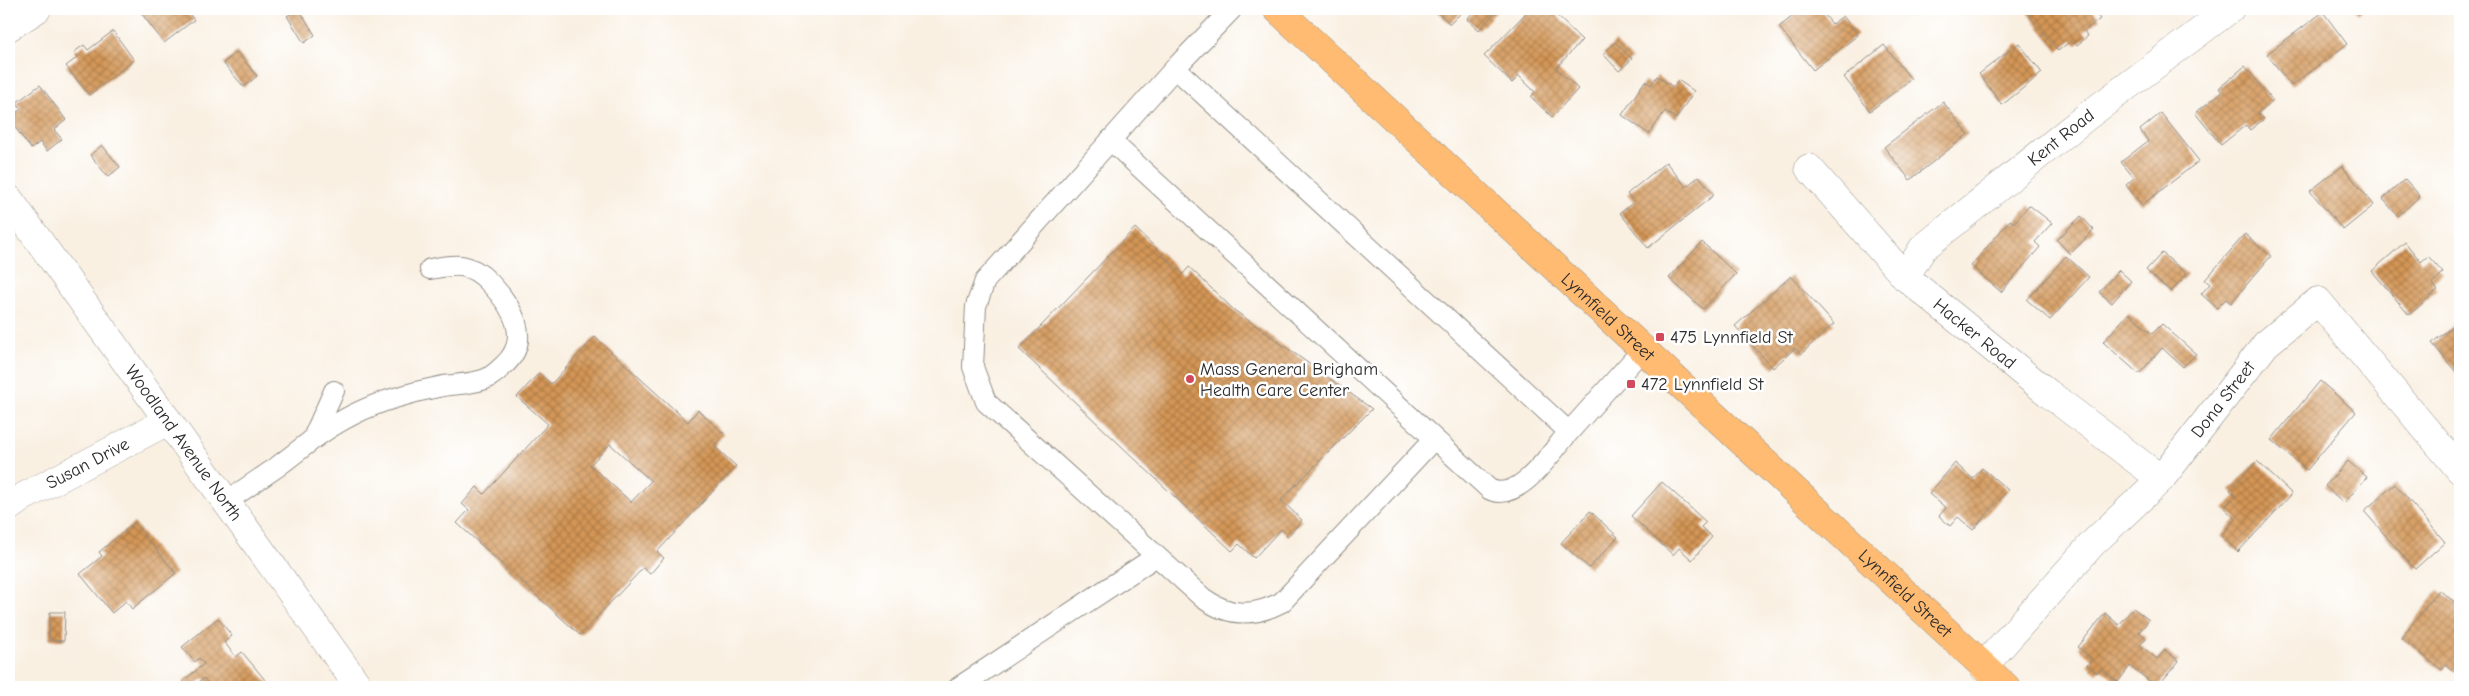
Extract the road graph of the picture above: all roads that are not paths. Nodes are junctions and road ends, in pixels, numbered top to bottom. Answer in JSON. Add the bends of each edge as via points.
{"nodes":[{"id":1,"x":1232,"y":9,"type":"edge"},
{"id":2,"x":1277,"y":9,"type":"edge"},
{"id":3,"x":2230,"y":9,"type":"edge"},
{"id":4,"x":1175,"y":68,"type":"junction"},
{"id":5,"x":1110,"y":140,"type":"junction"},
{"id":6,"x":1809,"y":168,"type":"dead end"},
{"id":7,"x":9,"y":199,"type":"edge"},
{"id":8,"x":430,"y":269,"type":"dead end"},
{"id":9,"x":1905,"y":277,"type":"junction"},
{"id":10,"x":1643,"y":349,"type":"junction"},
{"id":11,"x":334,"y":391,"type":"dead end"},
{"id":12,"x":168,"y":421,"type":"junction"},
{"id":13,"x":1569,"y":432,"type":"junction"},
{"id":14,"x":1434,"y":439,"type":"junction"},
{"id":15,"x":312,"y":440,"type":"junction"},
{"id":16,"x":2460,"y":470,"type":"edge"},
{"id":17,"x":2161,"y":478,"type":"junction"},
{"id":18,"x":227,"y":501,"type":"junction"},
{"id":19,"x":9,"y":507,"type":"edge"},
{"id":20,"x":1155,"y":557,"type":"junction"},
{"id":21,"x":1983,"y":667,"type":"junction"},
{"id":22,"x":360,"y":687,"type":"edge"},
{"id":23,"x":959,"y":687,"type":"edge"},
{"id":24,"x":2006,"y":687,"type":"edge"}],
"edges":[{"from":1,"to":4,"type":"lane"},
{"from":2,"to":10,"type":"main road","name":"Lynnfield Street"},
{"from":3,"to":9,"type":"street","name":"Kent Road","via":[[2086,117],[1923,248]]},
{"from":4,"to":5,"type":"lane"},
{"from":4,"to":13,"type":"lane"},
{"from":5,"to":14,"type":"lane"},
{"from":5,"to":20,"type":"lane","via":[[986,281],[976,306],[973,368],[986,402]]},
{"from":6,"to":9,"type":"street","name":"Hacker Road"},
{"from":7,"to":12,"type":"street","name":"Woodland Avenue North"},
{"from":8,"to":15,"type":"lane","via":[[449,265],[469,266],[482,274],[504,298],[515,318],[518,333],[517,348],[510,360],[488,378],[427,389],[368,407],[337,421]]},
{"from":9,"to":17,"type":"street","name":"Hacker Road","via":[[2048,393]]},
{"from":10,"to":13,"type":"lane"},
{"from":10,"to":21,"type":"main road","name":"Lynnfield Street"},
{"from":11,"to":15,"type":"lane"},
{"from":12,"to":18,"type":"street","name":"Woodland Avenue North"},
{"from":12,"to":19,"type":"street","name":"Susan Drive"},
{"from":13,"to":14,"type":"lane","via":[[1522,484],[1504,493],[1485,486]]},
{"from":14,"to":20,"type":"lane","via":[[1290,594],[1271,608],[1248,614],[1224,610],[1203,598]]},
{"from":15,"to":18,"type":"lane"},
{"from":16,"to":17,"type":"street","name":"Dona Street","via":[[2318,301],[2266,344]]},
{"from":17,"to":21,"type":"street","name":"Dona Street","via":[[2092,544]]},
{"from":18,"to":22,"type":"street","name":"Woodland Avenue North"},
{"from":20,"to":23,"type":"lane"},
{"from":21,"to":24,"type":"main road","name":"Lynnfield Street"}]}
